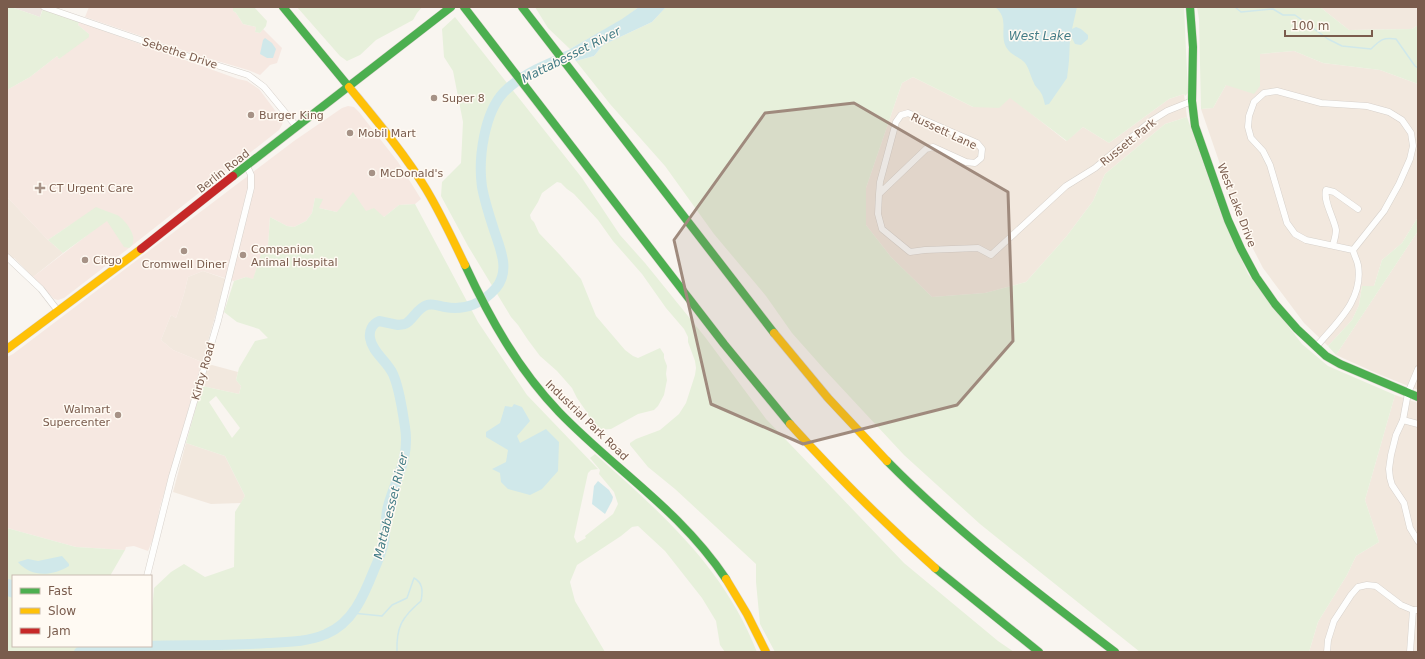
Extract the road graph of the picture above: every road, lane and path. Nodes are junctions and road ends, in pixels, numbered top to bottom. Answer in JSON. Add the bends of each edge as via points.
{"nodes":[{"id":1,"x":44,"y":7,"type":"edge"},
{"id":2,"x":283,"y":7,"type":"edge"},
{"id":3,"x":450,"y":7,"type":"edge"},
{"id":4,"x":522,"y":7,"type":"edge"},
{"id":5,"x":1190,"y":7,"type":"edge"},
{"id":6,"x":465,"y":8,"type":"edge"},
{"id":7,"x":349,"y":87,"type":"junction"},
{"id":8,"x":1192,"y":101,"type":"junction"},
{"id":9,"x":296,"y":127,"type":"junction"},
{"id":10,"x":247,"y":166,"type":"junction"},
{"id":11,"x":1066,"y":186,"type":"joint"},
{"id":12,"x":879,"y":194,"type":"junction"},
{"id":13,"x":1358,"y":209,"type":"dead end"},
{"id":14,"x":1333,"y":245,"type":"junction"},
{"id":15,"x":1353,"y":250,"type":"junction"},
{"id":16,"x":7,"y":257,"type":"edge"},
{"id":17,"x":58,"y":311,"type":"junction"},
{"id":18,"x":1316,"y":347,"type":"junction"},
{"id":19,"x":7,"y":349,"type":"edge"},
{"id":20,"x":1418,"y":369,"type":"edge"},
{"id":21,"x":1408,"y":393,"type":"junction"},
{"id":22,"x":1418,"y":397,"type":"edge"},
{"id":23,"x":1403,"y":420,"type":"junction"},
{"id":24,"x":1418,"y":424,"type":"edge"},
{"id":25,"x":1418,"y":541,"type":"edge"},
{"id":26,"x":147,"y":575,"type":"edge"},
{"id":27,"x":1415,"y":610,"type":"edge"},
{"id":28,"x":766,"y":652,"type":"edge"},
{"id":29,"x":1039,"y":652,"type":"edge"},
{"id":30,"x":1115,"y":652,"type":"edge"},
{"id":31,"x":1327,"y":652,"type":"edge"},
{"id":32,"x":1410,"y":652,"type":"edge"}],
"edges":[{"from":1,"to":9,"type":"street","name":"Sebethe Drive","via":[[248,76],[264,87]]},
{"from":2,"to":7,"type":"main road","name":"Industrial Park Road"},
{"from":3,"to":7,"type":"main road","name":"Berlin Road"},
{"from":4,"to":30,"type":"main road","via":[[782,344],[845,417],[912,486],[960,530]]},
{"from":5,"to":8,"type":"main road","name":"West Lake Drive","via":[[1193,47]]},
{"from":6,"to":29,"type":"main road","via":[[738,362],[821,459],[925,560]]},
{"from":7,"to":9,"type":"main road","name":"Berlin Road"},
{"from":7,"to":28,"type":"main road","name":"Industrial Park Road","via":[[388,134],[418,177],[520,367],[568,420],[671,513],[700,544],[737,596]]},
{"from":8,"to":11,"type":"street","name":"Russett Park","via":[[1151,121],[1096,168]]},
{"from":8,"to":18,"type":"main road","name":"West Lake Drive","via":[[1196,126],[1228,220],[1241,249],[1275,304]]},
{"from":9,"to":10,"type":"main road","name":"Berlin Road"},
{"from":10,"to":17,"type":"main road","name":"Berlin Road"},
{"from":10,"to":26,"type":"street","name":"Kirby Road","via":[[251,176],[251,188],[218,321],[172,476]]},
{"from":11,"to":12,"type":"street","name":"Russett Lane","via":[[991,255],[978,248],[910,252],[882,229],[878,214]]},
{"from":12,"to":12,"type":"street","name":"Russett Lane","via":[[926,149],[933,148],[966,162],[975,163],[981,158],[982,149],[977,143],[908,113],[901,115],[896,122]]},
{"from":13,"to":14,"type":"street","via":[[1334,192],[1326,190],[1336,231]]},
{"from":14,"to":15,"type":"street"},
{"from":14,"to":15,"type":"street","via":[[1306,240],[1295,234],[1287,223],[1270,165],[1263,151],[1251,138],[1248,127],[1254,102],[1264,93],[1277,91],[1321,103],[1367,106],[1389,112],[1402,120],[1411,133],[1413,146],[1410,159],[1399,184],[1384,212]]},
{"from":15,"to":18,"type":"street","via":[[1358,264],[1355,296]]},
{"from":16,"to":17,"type":"street","via":[[41,289]]},
{"from":17,"to":19,"type":"main road","name":"Berlin Road"},
{"from":18,"to":21,"type":"main road","name":"West Lake Drive","via":[[1340,364]]},
{"from":20,"to":21,"type":"street"},
{"from":21,"to":22,"type":"main road","name":"West Lake Drive"},
{"from":21,"to":23,"type":"street"},
{"from":23,"to":24,"type":"street"},
{"from":23,"to":25,"type":"street","via":[[1391,455],[1390,478],[1404,503],[1410,528]]},
{"from":27,"to":31,"type":"street","via":[[1400,606],[1376,586],[1367,584],[1358,587],[1334,620]]},
{"from":27,"to":32,"type":"street"}]}
